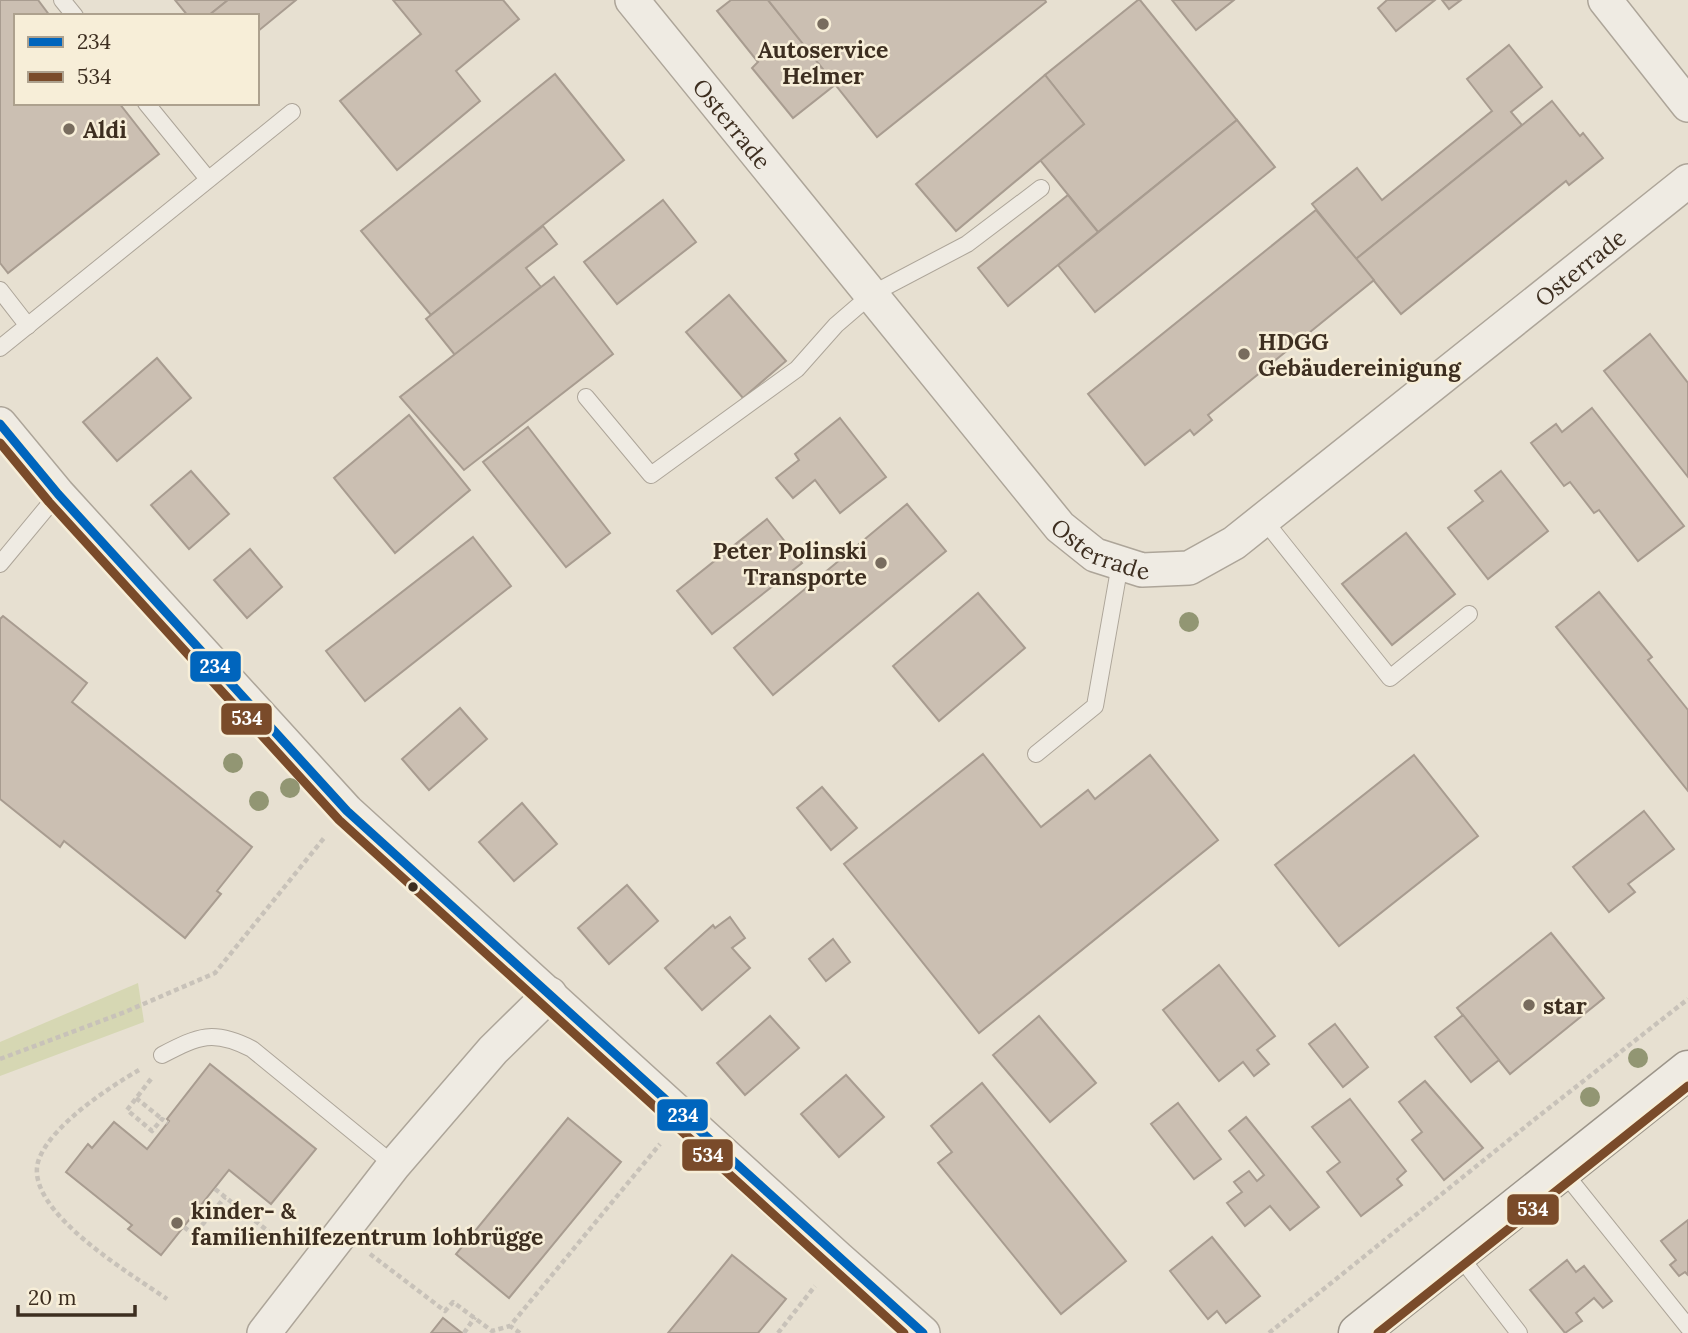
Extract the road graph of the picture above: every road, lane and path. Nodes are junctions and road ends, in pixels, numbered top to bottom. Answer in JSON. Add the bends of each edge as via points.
{"nodes":[{"id":1,"x":62,"y":0,"type":"edge"},
{"id":2,"x":632,"y":0,"type":"edge"},
{"id":3,"x":1605,"y":0,"type":"edge"},
{"id":4,"x":73,"y":14,"type":"edge"},
{"id":5,"x":148,"y":105,"type":"edge"},
{"id":6,"x":1688,"y":105,"type":"edge"},
{"id":7,"x":292,"y":112,"type":"dead end"},
{"id":8,"x":208,"y":179,"type":"junction"},
{"id":9,"x":1688,"y":181,"type":"edge"},
{"id":10,"x":1041,"y":188,"type":"dead end"},
{"id":11,"x":0,"y":290,"type":"edge"},
{"id":12,"x":872,"y":295,"type":"junction"},
{"id":13,"x":28,"y":326,"type":"junction"},
{"id":14,"x":0,"y":348,"type":"edge"},
{"id":15,"x":586,"y":397,"type":"dead end"},
{"id":16,"x":0,"y":424,"type":"edge"},
{"id":17,"x":58,"y":494,"type":"junction"},
{"id":18,"x":1264,"y":520,"type":"junction"},
{"id":19,"x":0,"y":564,"type":"edge"},
{"id":20,"x":1120,"y":564,"type":"junction"},
{"id":21,"x":1469,"y":614,"type":"dead end"},
{"id":22,"x":1036,"y":754,"type":"dead end"},
{"id":23,"x":347,"y":810,"type":"junction"},
{"id":24,"x":550,"y":993,"type":"junction"},
{"id":25,"x":1688,"y":999,"type":"edge"},
{"id":26,"x":162,"y":1055,"type":"junction"},
{"id":27,"x":0,"y":1059,"type":"edge"},
{"id":28,"x":1688,"y":1070,"type":"edge"},
{"id":29,"x":136,"y":1098,"type":"junction"},
{"id":30,"x":683,"y":1116,"type":"junction"},
{"id":31,"x":162,"y":1119,"type":"junction"},
{"id":32,"x":167,"y":1123,"type":"dead end"},
{"id":33,"x":394,"y":1166,"type":"junction"},
{"id":34,"x":1562,"y":1170,"type":"junction"},
{"id":35,"x":215,"y":1189,"type":"dead end"},
{"id":36,"x":225,"y":1197,"type":"junction"},
{"id":37,"x":184,"y":1227,"type":"dead end"},
{"id":38,"x":342,"y":1233,"type":"junction"},
{"id":39,"x":1458,"y":1254,"type":"junction"},
{"id":40,"x":838,"y":1258,"type":"junction"},
{"id":41,"x":315,"y":1268,"type":"junction"},
{"id":42,"x":167,"y":1299,"type":"dead end"},
{"id":43,"x":475,"y":1317,"type":"junction"},
{"id":44,"x":510,"y":1326,"type":"junction"},
{"id":45,"x":1688,"y":1327,"type":"edge"},
{"id":46,"x":264,"y":1333,"type":"edge"},
{"id":47,"x":464,"y":1333,"type":"edge"},
{"id":48,"x":520,"y":1333,"type":"edge"},
{"id":49,"x":778,"y":1333,"type":"edge"},
{"id":50,"x":923,"y":1333,"type":"edge"},
{"id":51,"x":1269,"y":1333,"type":"edge"},
{"id":52,"x":1358,"y":1333,"type":"edge"},
{"id":53,"x":1519,"y":1333,"type":"edge"}],
"edges":[{"from":1,"to":4,"type":"lane"},
{"from":2,"to":12,"type":"street","name":"Osterrade"},
{"from":3,"to":6,"type":"street"},
{"from":5,"to":8,"type":"lane"},
{"from":7,"to":8,"type":"lane"},
{"from":8,"to":13,"type":"lane"},
{"from":9,"to":18,"type":"street","name":"Osterrade"},
{"from":10,"to":12,"type":"lane","via":[[967,244]]},
{"from":11,"to":13,"type":"lane"},
{"from":12,"to":15,"type":"lane","via":[[797,369],[651,475]]},
{"from":12,"to":20,"type":"street","name":"Osterrade","via":[[1060,527],[1096,555]]},
{"from":13,"to":14,"type":"lane"},
{"from":16,"to":17,"type":"street"},
{"from":17,"to":19,"type":"lane"},
{"from":17,"to":23,"type":"street"},
{"from":18,"to":20,"type":"street","name":"Osterrade","via":[[1234,544],[1189,568],[1142,570]]},
{"from":18,"to":21,"type":"lane","via":[[1390,678]]},
{"from":20,"to":22,"type":"lane","via":[[1094,706]]},
{"from":23,"to":24,"type":"street"},
{"from":23,"to":27,"type":"path","via":[[215,973]]},
{"from":24,"to":30,"type":"street"},
{"from":24,"to":33,"type":"street","via":[[493,1050]]},
{"from":25,"to":51,"type":"path"},
{"from":26,"to":29,"type":"path","via":[[170,1069],[153,1076]]},
{"from":26,"to":33,"type":"lane","via":[[194,1038],[229,1037],[252,1049]]},
{"from":26,"to":42,"type":"path","via":[[76,1113],[39,1159],[38,1179],[47,1201],[72,1231]]},
{"from":28,"to":34,"type":"main road"},
{"from":29,"to":31,"type":"path"},
{"from":29,"to":31,"type":"path","via":[[127,1110],[152,1131]]},
{"from":30,"to":40,"type":"street"},
{"from":30,"to":44,"type":"path"},
{"from":31,"to":32,"type":"path"},
{"from":33,"to":38,"type":"street"},
{"from":34,"to":39,"type":"main road"},
{"from":34,"to":45,"type":"lane"},
{"from":35,"to":36,"type":"path"},
{"from":36,"to":37,"type":"path","via":[[194,1235]]},
{"from":36,"to":41,"type":"path"},
{"from":38,"to":41,"type":"street"},
{"from":38,"to":43,"type":"path","via":[[445,1311],[453,1301]]},
{"from":39,"to":52,"type":"main road"},
{"from":39,"to":53,"type":"lane"},
{"from":40,"to":49,"type":"path"},
{"from":40,"to":50,"type":"street"},
{"from":41,"to":46,"type":"street"},
{"from":43,"to":44,"type":"path","via":[[492,1331]]},
{"from":43,"to":47,"type":"path"},
{"from":44,"to":48,"type":"path"}]}
